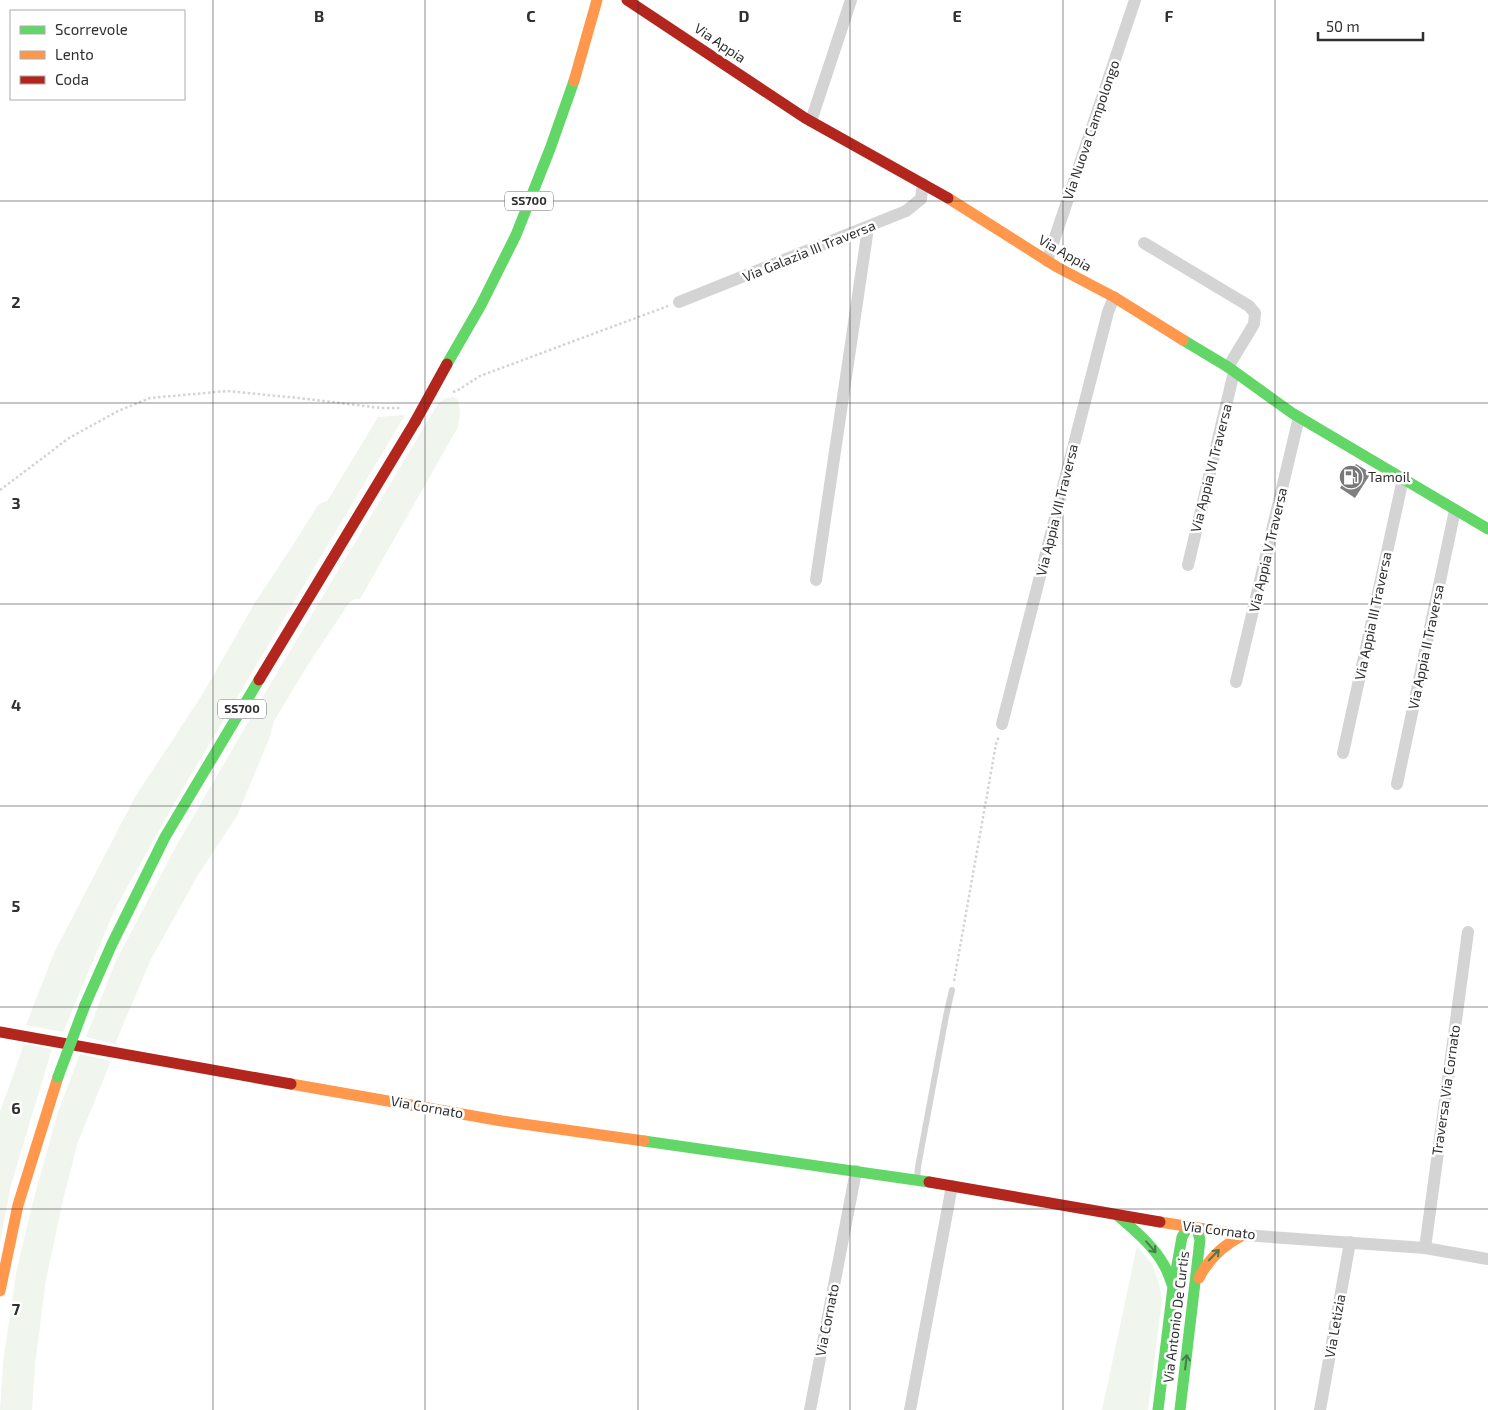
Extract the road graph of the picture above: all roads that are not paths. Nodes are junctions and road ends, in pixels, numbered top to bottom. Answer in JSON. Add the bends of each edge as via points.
{"nodes":[{"id":1,"x":597,"y":0,"type":"edge"},
{"id":2,"x":629,"y":0,"type":"edge"},
{"id":3,"x":851,"y":0,"type":"edge"},
{"id":4,"x":1134,"y":0,"type":"edge"},
{"id":5,"x":811,"y":121,"type":"junction"},
{"id":6,"x":923,"y":184,"type":"junction"},
{"id":7,"x":868,"y":228,"type":"junction"},
{"id":8,"x":1144,"y":243,"type":"dead end"},
{"id":9,"x":1047,"y":261,"type":"junction"},
{"id":10,"x":1114,"y":297,"type":"junction"},
{"id":11,"x":678,"y":302,"type":"road end"},
{"id":12,"x":1231,"y":369,"type":"junction"},
{"id":13,"x":1299,"y":417,"type":"junction"},
{"id":14,"x":1403,"y":479,"type":"junction"},
{"id":15,"x":1455,"y":510,"type":"junction"},
{"id":16,"x":1487,"y":525,"type":"edge"},
{"id":17,"x":1188,"y":565,"type":"dead end"},
{"id":18,"x":816,"y":580,"type":"dead end"},
{"id":19,"x":1236,"y":682,"type":"dead end"},
{"id":20,"x":1002,"y":724,"type":"road end"},
{"id":21,"x":1343,"y":753,"type":"dead end"},
{"id":22,"x":1397,"y":784,"type":"dead end"},
{"id":23,"x":1468,"y":932,"type":"dead end"},
{"id":24,"x":952,"y":990,"type":"road end"},
{"id":25,"x":0,"y":1032,"type":"edge"},
{"id":26,"x":856,"y":1171,"type":"junction"},
{"id":27,"x":917,"y":1180,"type":"junction"},
{"id":28,"x":952,"y":1186,"type":"junction"},
{"id":29,"x":1117,"y":1215,"type":"junction"},
{"id":30,"x":1193,"y":1228,"type":"junction"},
{"id":31,"x":1243,"y":1235,"type":"junction"},
{"id":32,"x":1350,"y":1242,"type":"junction"},
{"id":33,"x":1425,"y":1248,"type":"junction"},
{"id":34,"x":1488,"y":1259,"type":"edge"},
{"id":35,"x":1195,"y":1286,"type":"junction"},
{"id":36,"x":1172,"y":1288,"type":"junction"},
{"id":37,"x":0,"y":1291,"type":"edge"},
{"id":38,"x":810,"y":1410,"type":"edge"},
{"id":39,"x":910,"y":1410,"type":"edge"},
{"id":40,"x":1158,"y":1410,"type":"edge"},
{"id":41,"x":1180,"y":1410,"type":"edge"},
{"id":42,"x":1320,"y":1410,"type":"edge"}],
"edges":[{"from":1,"to":37,"type":"main road","number":"SS700","bridge":true,"via":[[558,130],[513,242],[469,328],[165,837],[112,944],[58,1078],[18,1205]]},
{"from":2,"to":5,"type":"main road","name":"Via Appia"},
{"from":3,"to":5,"type":"street"},
{"from":4,"to":9,"type":"street","name":"Via Nuova Campolongo"},
{"from":5,"to":6,"type":"main road","name":"Via Appia"},
{"from":6,"to":7,"type":"street","name":"Via Galazia III Traversa","via":[[921,199],[906,211]]},
{"from":6,"to":9,"type":"main road","name":"Via Appia"},
{"from":7,"to":11,"type":"street","name":"Via Galazia III Traversa"},
{"from":7,"to":18,"type":"street"},
{"from":8,"to":12,"type":"street","name":"Via Appia VI Traversa","via":[[1249,306],[1254,313],[1254,324]]},
{"from":9,"to":10,"type":"main road","name":"Via Appia"},
{"from":10,"to":12,"type":"main road","name":"Via Appia"},
{"from":10,"to":20,"type":"street","name":"Via Appia VII Traversa"},
{"from":12,"to":13,"type":"main road","name":"Via Appia"},
{"from":12,"to":17,"type":"street","name":"Via Appia VI Traversa"},
{"from":13,"to":14,"type":"main road","name":"Via Appia"},
{"from":13,"to":19,"type":"street","name":"Via Appia V Traversa"},
{"from":14,"to":15,"type":"main road","name":"Via Appia"},
{"from":14,"to":21,"type":"street","name":"Via Appia III Traversa"},
{"from":15,"to":16,"type":"main road","name":"Via Appia"},
{"from":15,"to":22,"type":"street","name":"Via Appia II Traversa"},
{"from":23,"to":33,"type":"street","name":"Traversa Via Cornato"},
{"from":24,"to":27,"type":"lane"},
{"from":25,"to":26,"type":"main road","name":"Via Cornato","via":[[502,1121]]},
{"from":26,"to":27,"type":"main road","name":"Via Cornato"},
{"from":26,"to":38,"type":"street","name":"Via Cornato"},
{"from":27,"to":28,"type":"main road","name":"Via Cornato"},
{"from":28,"to":29,"type":"main road","name":"Via Cornato"},
{"from":28,"to":39,"type":"street"},
{"from":29,"to":30,"type":"main road","name":"Via Cornato"},
{"from":29,"to":36,"type":"main road","name":"Via Antonio De Curtis","one_way":true,"via":[[1157,1255],[1168,1272]]},
{"from":30,"to":31,"type":"main road","name":"Via Cornato"},
{"from":30,"to":35,"type":"main road","name":"Via Antonio De Curtis","via":[[1200,1240]]},
{"from":30,"to":36,"type":"main road","name":"Via Antonio De Curtis","via":[[1182,1237]]},
{"from":31,"to":32,"type":"street","name":"Via Cornato"},
{"from":35,"to":31,"type":"main road","one_way":true,"via":[[1205,1264],[1229,1242]]},
{"from":32,"to":33,"type":"street","name":"Via Cornato"},
{"from":32,"to":42,"type":"street","name":"Via Letizia"},
{"from":33,"to":34,"type":"street","name":"Via Cornato"},
{"from":41,"to":35,"type":"main road","name":"Via Antonio De Curtis","one_way":true},
{"from":36,"to":40,"type":"main road","name":"Via Antonio De Curtis"}]}
